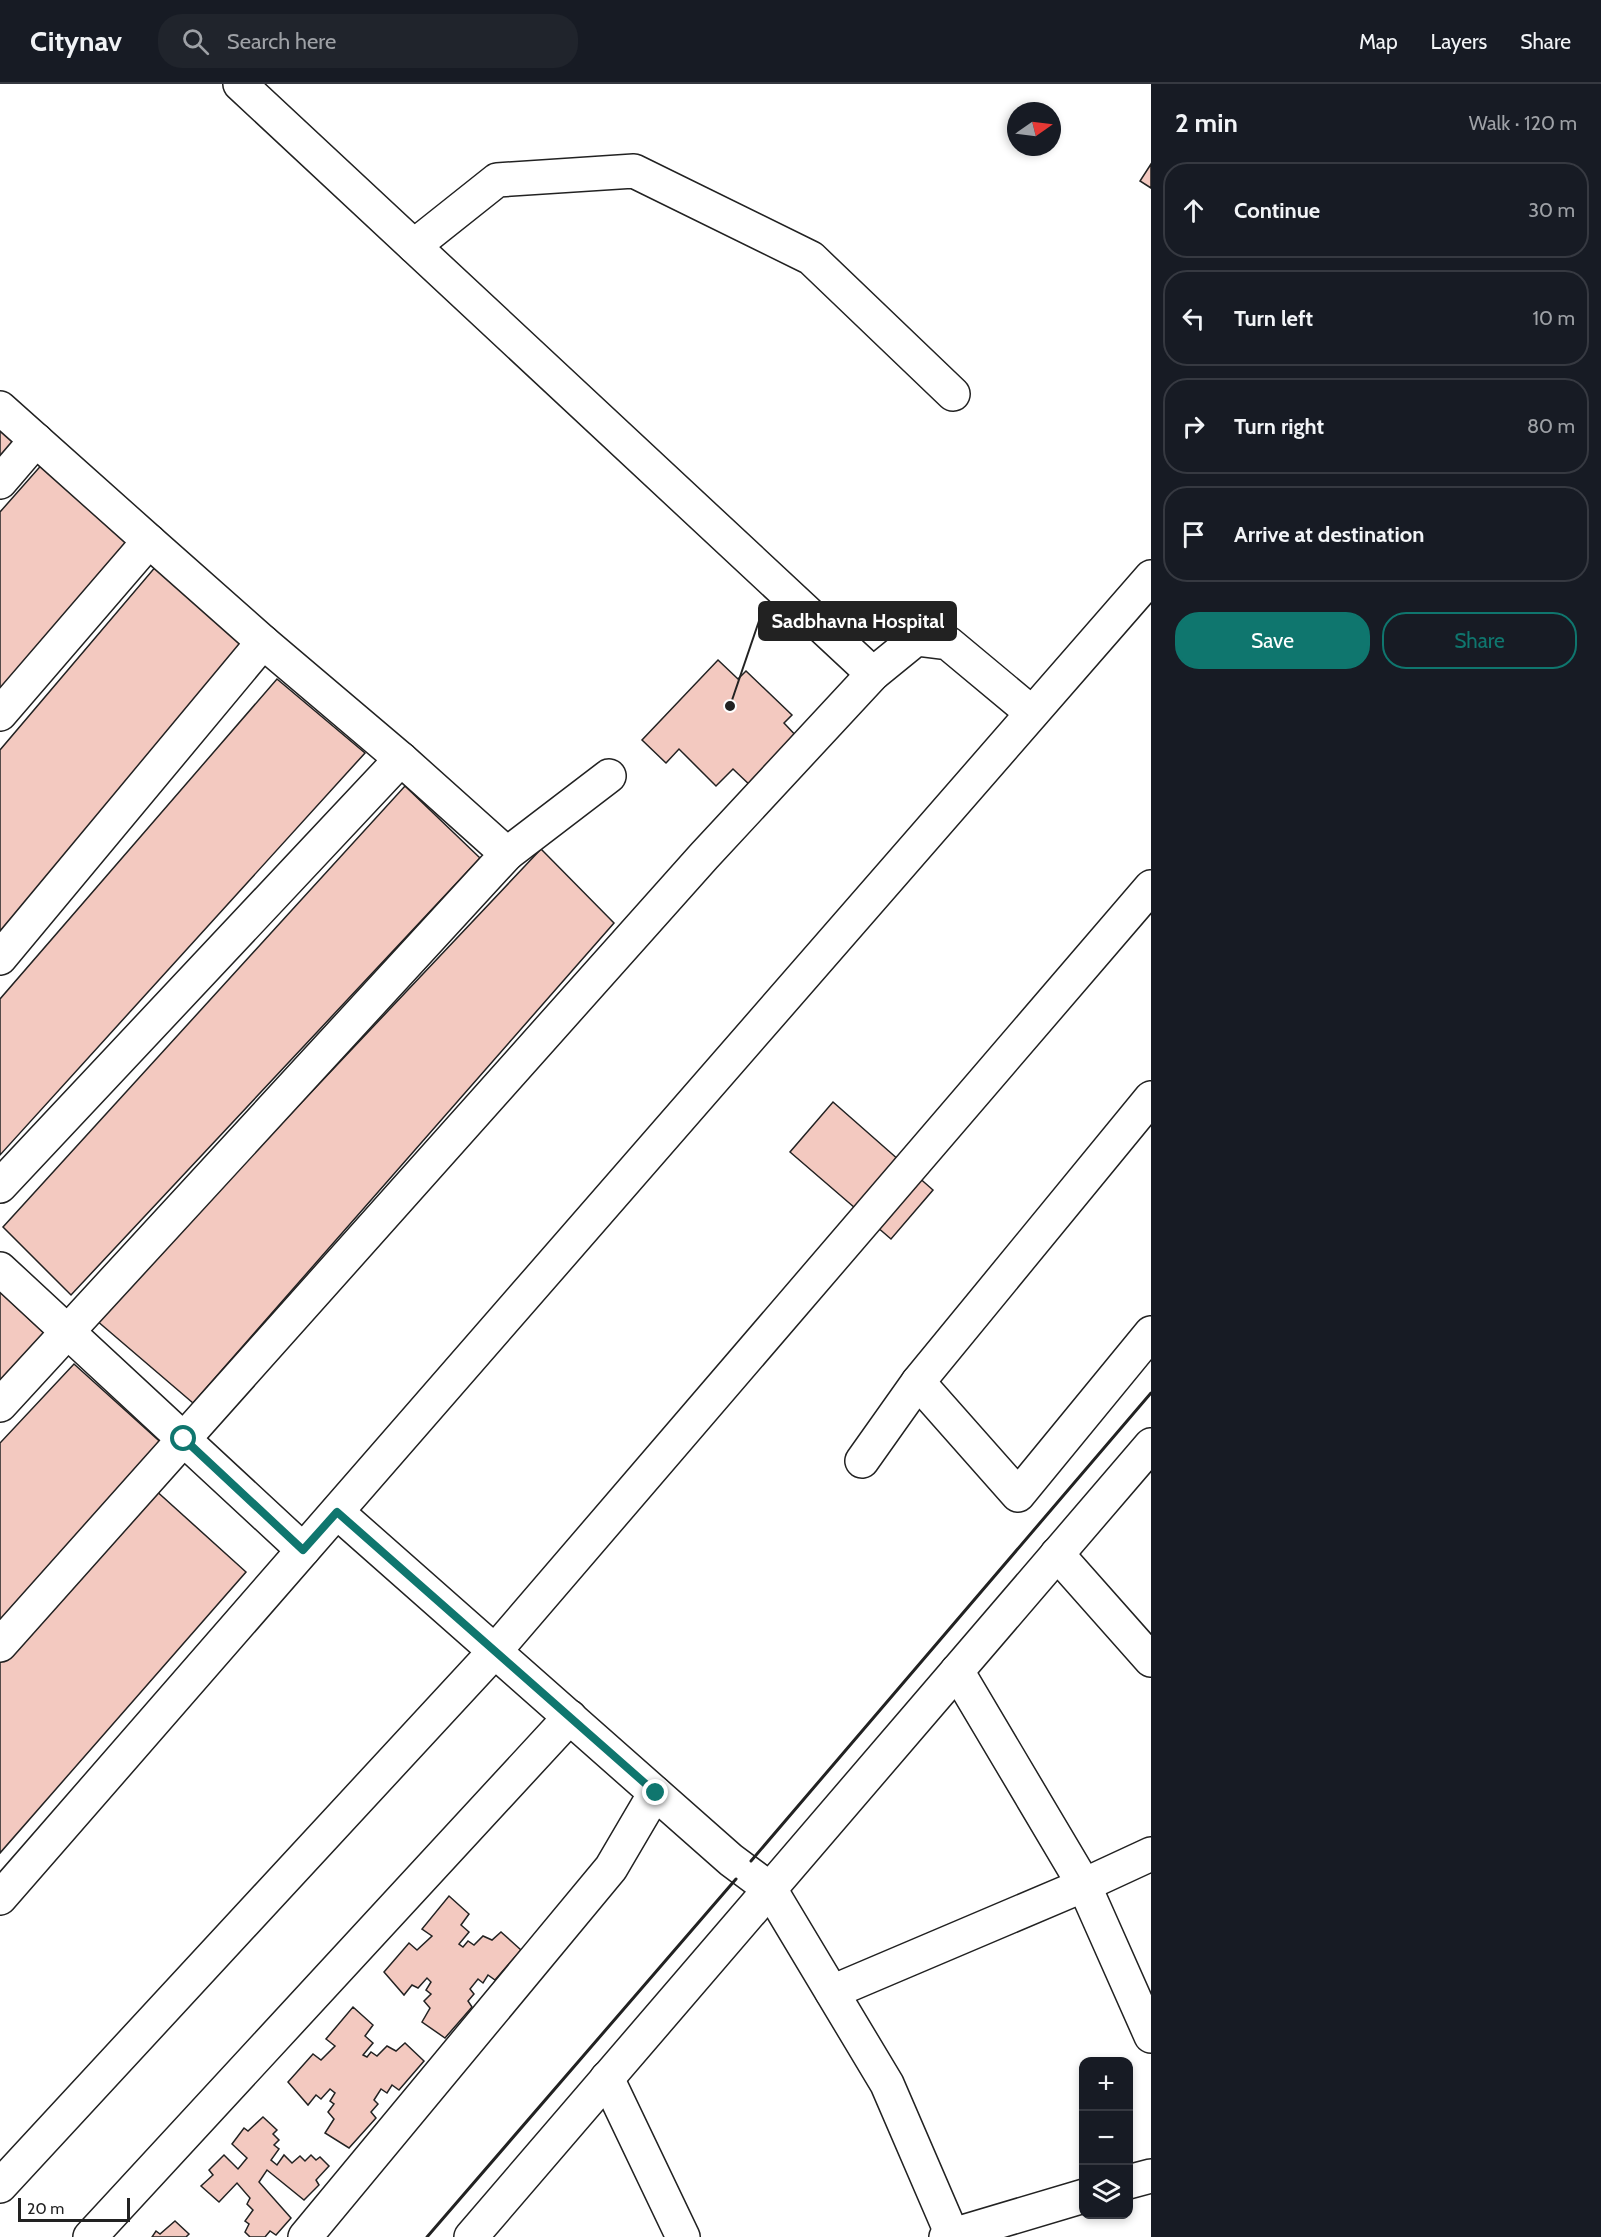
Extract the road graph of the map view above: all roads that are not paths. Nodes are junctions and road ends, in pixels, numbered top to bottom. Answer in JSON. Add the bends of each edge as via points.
{"nodes":[{"id":1,"x":240,"y":84,"type":"edge"},
{"id":2,"x":414,"y":246,"type":"junction"},
{"id":3,"x":953,"y":394,"type":"dead end"},
{"id":4,"x":0,"y":408,"type":"edge"},
{"id":5,"x":36,"y":440,"type":"junction"},
{"id":6,"x":0,"y":482,"type":"edge"},
{"id":7,"x":149,"y":541,"type":"junction"},
{"id":8,"x":1151,"y":577,"type":"edge"},
{"id":9,"x":263,"y":642,"type":"junction"},
{"id":10,"x":873,"y":674,"type":"junction"},
{"id":11,"x":1032,"y":713,"type":"junction"},
{"id":12,"x":0,"y":714,"type":"edge"},
{"id":13,"x":401,"y":759,"type":"junction"},
{"id":14,"x":609,"y":776,"type":"dead end"},
{"id":15,"x":507,"y":854,"type":"junction"},
{"id":16,"x":1151,"y":887,"type":"edge"},
{"id":17,"x":0,"y":958,"type":"edge"},
{"id":18,"x":1151,"y":1098,"type":"edge"},
{"id":19,"x":0,"y":1186,"type":"edge"},
{"id":20,"x":0,"y":1269,"type":"edge"},
{"id":21,"x":67,"y":1331,"type":"junction"},
{"id":22,"x":1151,"y":1333,"type":"edge"},
{"id":23,"x":918,"y":1382,"type":"junction"},
{"id":24,"x":0,"y":1405,"type":"edge"},
{"id":25,"x":184,"y":1439,"type":"junction"},
{"id":26,"x":1151,"y":1445,"type":"edge"},
{"id":27,"x":862,"y":1461,"type":"dead end"},
{"id":28,"x":337,"y":1512,"type":"junction"},
{"id":29,"x":303,"y":1550,"type":"junction"},
{"id":30,"x":1057,"y":1554,"type":"junction"},
{"id":31,"x":0,"y":1645,"type":"edge"},
{"id":32,"x":495,"y":1651,"type":"junction"},
{"id":33,"x":1151,"y":1660,"type":"edge"},
{"id":34,"x":957,"y":1671,"type":"junction"},
{"id":35,"x":570,"y":1718,"type":"junction"},
{"id":36,"x":656,"y":1793,"type":"junction"},
{"id":37,"x":1151,"y":1854,"type":"edge"},
{"id":38,"x":1084,"y":1885,"type":"junction"},
{"id":39,"x":770,"y":1889,"type":"junction"},
{"id":40,"x":0,"y":1898,"type":"edge"},
{"id":41,"x":832,"y":1992,"type":"junction"},
{"id":42,"x":1151,"y":2036,"type":"edge"},
{"id":43,"x":607,"y":2078,"type":"junction"},
{"id":44,"x":1151,"y":2176,"type":"edge"},
{"id":45,"x":1133,"y":2181,"type":"edge"},
{"id":46,"x":0,"y":2186,"type":"edge"},
{"id":47,"x":1079,"y":2197,"type":"edge"},
{"id":48,"x":950,"y":2236,"type":"edge"},
{"id":49,"x":90,"y":2237,"type":"edge"},
{"id":50,"x":305,"y":2237,"type":"edge"},
{"id":51,"x":471,"y":2237,"type":"edge"},
{"id":52,"x":682,"y":2237,"type":"edge"}],
"edges":[{"from":1,"to":2,"type":"street"},
{"from":2,"to":3,"type":"street","via":[[497,180],[634,171],[811,258]]},
{"from":2,"to":10,"type":"street"},
{"from":4,"to":5,"type":"street"},
{"from":5,"to":6,"type":"street"},
{"from":5,"to":7,"type":"street"},
{"from":7,"to":9,"type":"street"},
{"from":7,"to":12,"type":"street"},
{"from":8,"to":11,"type":"street"},
{"from":9,"to":13,"type":"street"},
{"from":9,"to":17,"type":"street"},
{"from":10,"to":11,"type":"street","via":[[916,639],[948,643]]},
{"from":10,"to":25,"type":"street","via":[[704,856]]},
{"from":11,"to":28,"type":"street"},
{"from":13,"to":15,"type":"street"},
{"from":13,"to":19,"type":"street"},
{"from":14,"to":15,"type":"street"},
{"from":15,"to":21,"type":"street"},
{"from":16,"to":32,"type":"street"},
{"from":18,"to":23,"type":"street"},
{"from":20,"to":21,"type":"street"},
{"from":21,"to":24,"type":"street"},
{"from":21,"to":25,"type":"street"},
{"from":22,"to":23,"type":"street","via":[[1018,1495]]},
{"from":23,"to":27,"type":"street"},
{"from":25,"to":29,"type":"street"},
{"from":25,"to":31,"type":"street"},
{"from":26,"to":30,"type":"street"},
{"from":28,"to":29,"type":"street"},
{"from":28,"to":32,"type":"street"},
{"from":29,"to":40,"type":"street"},
{"from":30,"to":33,"type":"street"},
{"from":30,"to":34,"type":"street"},
{"from":32,"to":35,"type":"street"},
{"from":32,"to":46,"type":"street"},
{"from":34,"to":38,"type":"street"},
{"from":34,"to":39,"type":"street"},
{"from":35,"to":36,"type":"street"},
{"from":35,"to":49,"type":"street"},
{"from":36,"to":39,"type":"street"},
{"from":36,"to":50,"type":"street","via":[[611,1868]]},
{"from":37,"to":38,"type":"street"},
{"from":38,"to":41,"type":"street"},
{"from":38,"to":42,"type":"street"},
{"from":39,"to":41,"type":"street"},
{"from":39,"to":43,"type":"street"},
{"from":41,"to":48,"type":"street","via":[[887,2084]]},
{"from":43,"to":51,"type":"street"},
{"from":43,"to":52,"type":"street"},
{"from":44,"to":45,"type":"street"},
{"from":47,"to":48,"type":"street"}]}
